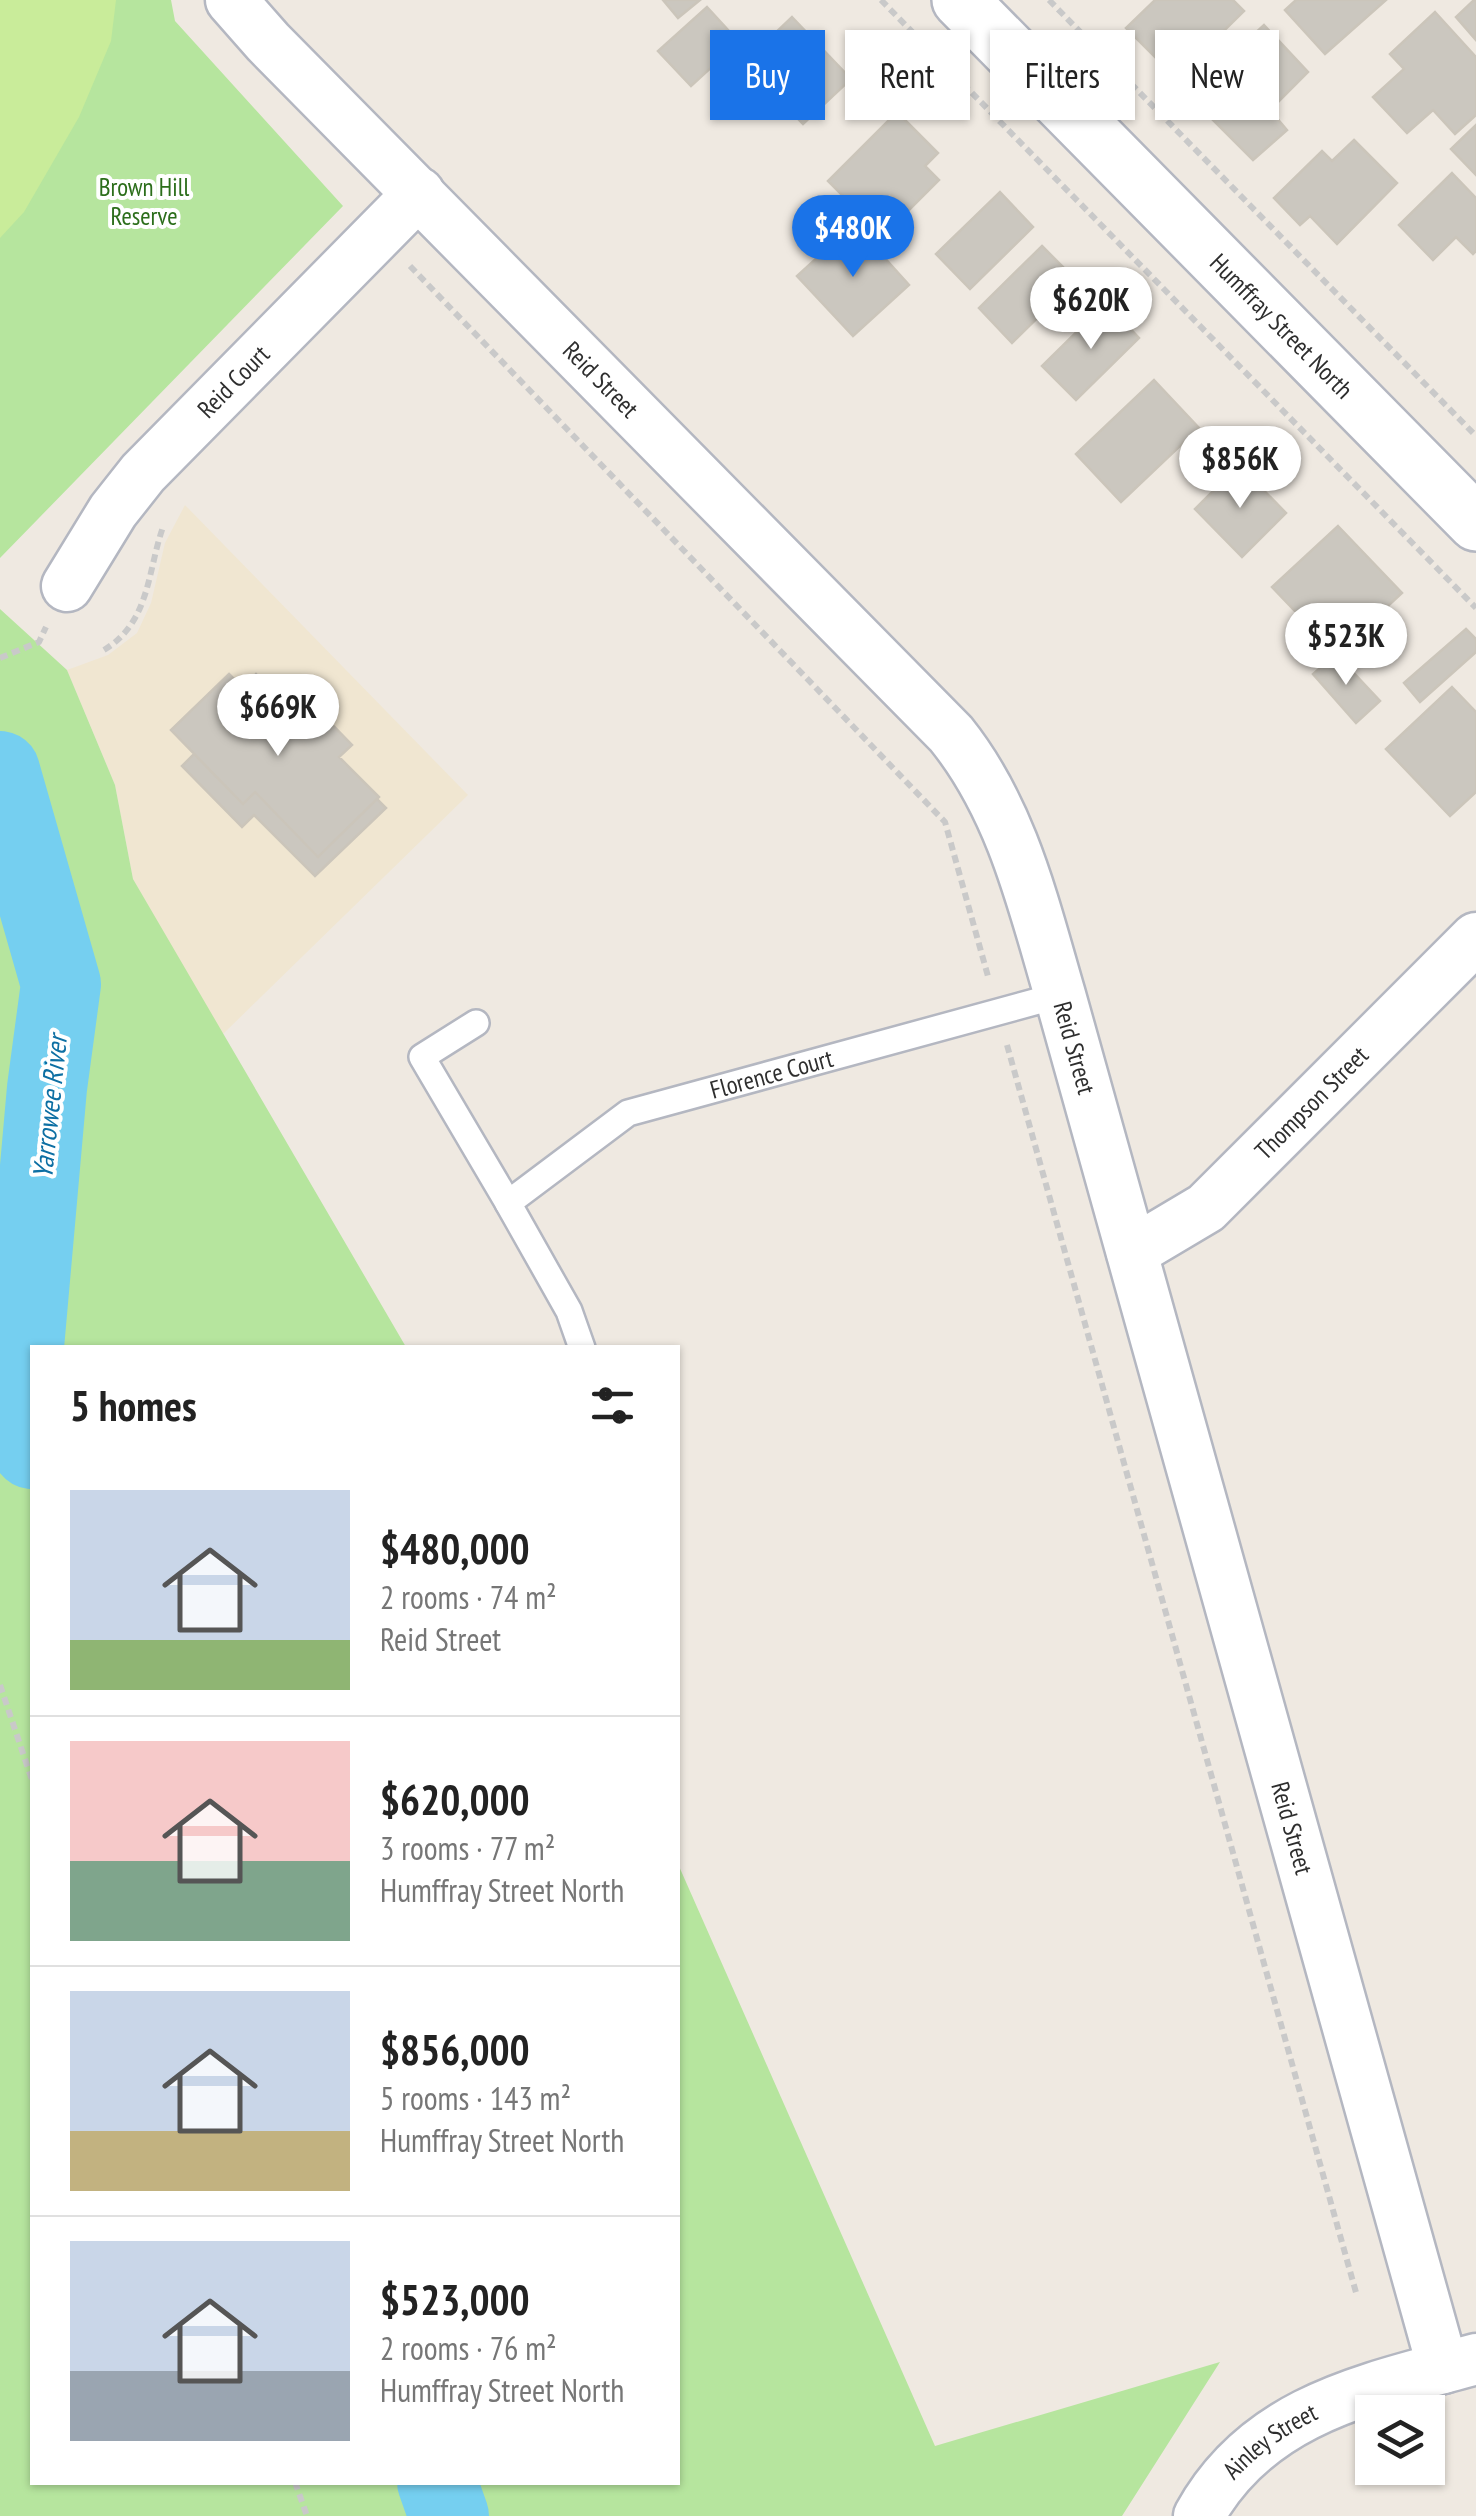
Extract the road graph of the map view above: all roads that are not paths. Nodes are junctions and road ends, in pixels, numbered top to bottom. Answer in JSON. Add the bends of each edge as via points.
{"nodes":[{"id":1,"x":231,"y":0,"type":"edge"},
{"id":2,"x":960,"y":0,"type":"edge"},
{"id":3,"x":418,"y":193,"type":"junction"},
{"id":4,"x":1476,"y":523,"type":"edge"},
{"id":5,"x":67,"y":586,"type":"dead end"},
{"id":6,"x":1476,"y":938,"type":"edge"},
{"id":7,"x":1060,"y":994,"type":"junction"},
{"id":8,"x":476,"y":1023,"type":"dead end"},
{"id":9,"x":508,"y":1203,"type":"junction"},
{"id":10,"x":1132,"y":1252,"type":"junction"},
{"id":11,"x":581,"y":1345,"type":"edge"},
{"id":12,"x":1460,"y":2363,"type":"edge"},
{"id":13,"x":1199,"y":2516,"type":"edge"}],
"edges":[{"from":1,"to":3,"type":"street","name":"Reid Street"},
{"from":2,"to":4,"type":"street","name":"Humffray Street North"},
{"from":3,"to":5,"type":"street","name":"Reid Court","via":[[142,473]]},
{"from":3,"to":7,"type":"street","name":"Reid Street","via":[[951,734],[1000,808]]},
{"from":6,"to":10,"type":"street","name":"Thompson Street","via":[[1206,1208]]},
{"from":7,"to":9,"type":"lane","name":"Florence Court","via":[[628,1113]]},
{"from":7,"to":10,"type":"street","name":"Reid Street"},
{"from":8,"to":9,"type":"lane","via":[[422,1057]]},
{"from":9,"to":11,"type":"lane"},
{"from":10,"to":12,"type":"street","name":"Reid Street"},
{"from":12,"to":13,"type":"street","name":"Ainley Street","via":[[1335,2400],[1273,2431],[1237,2462]]}]}
